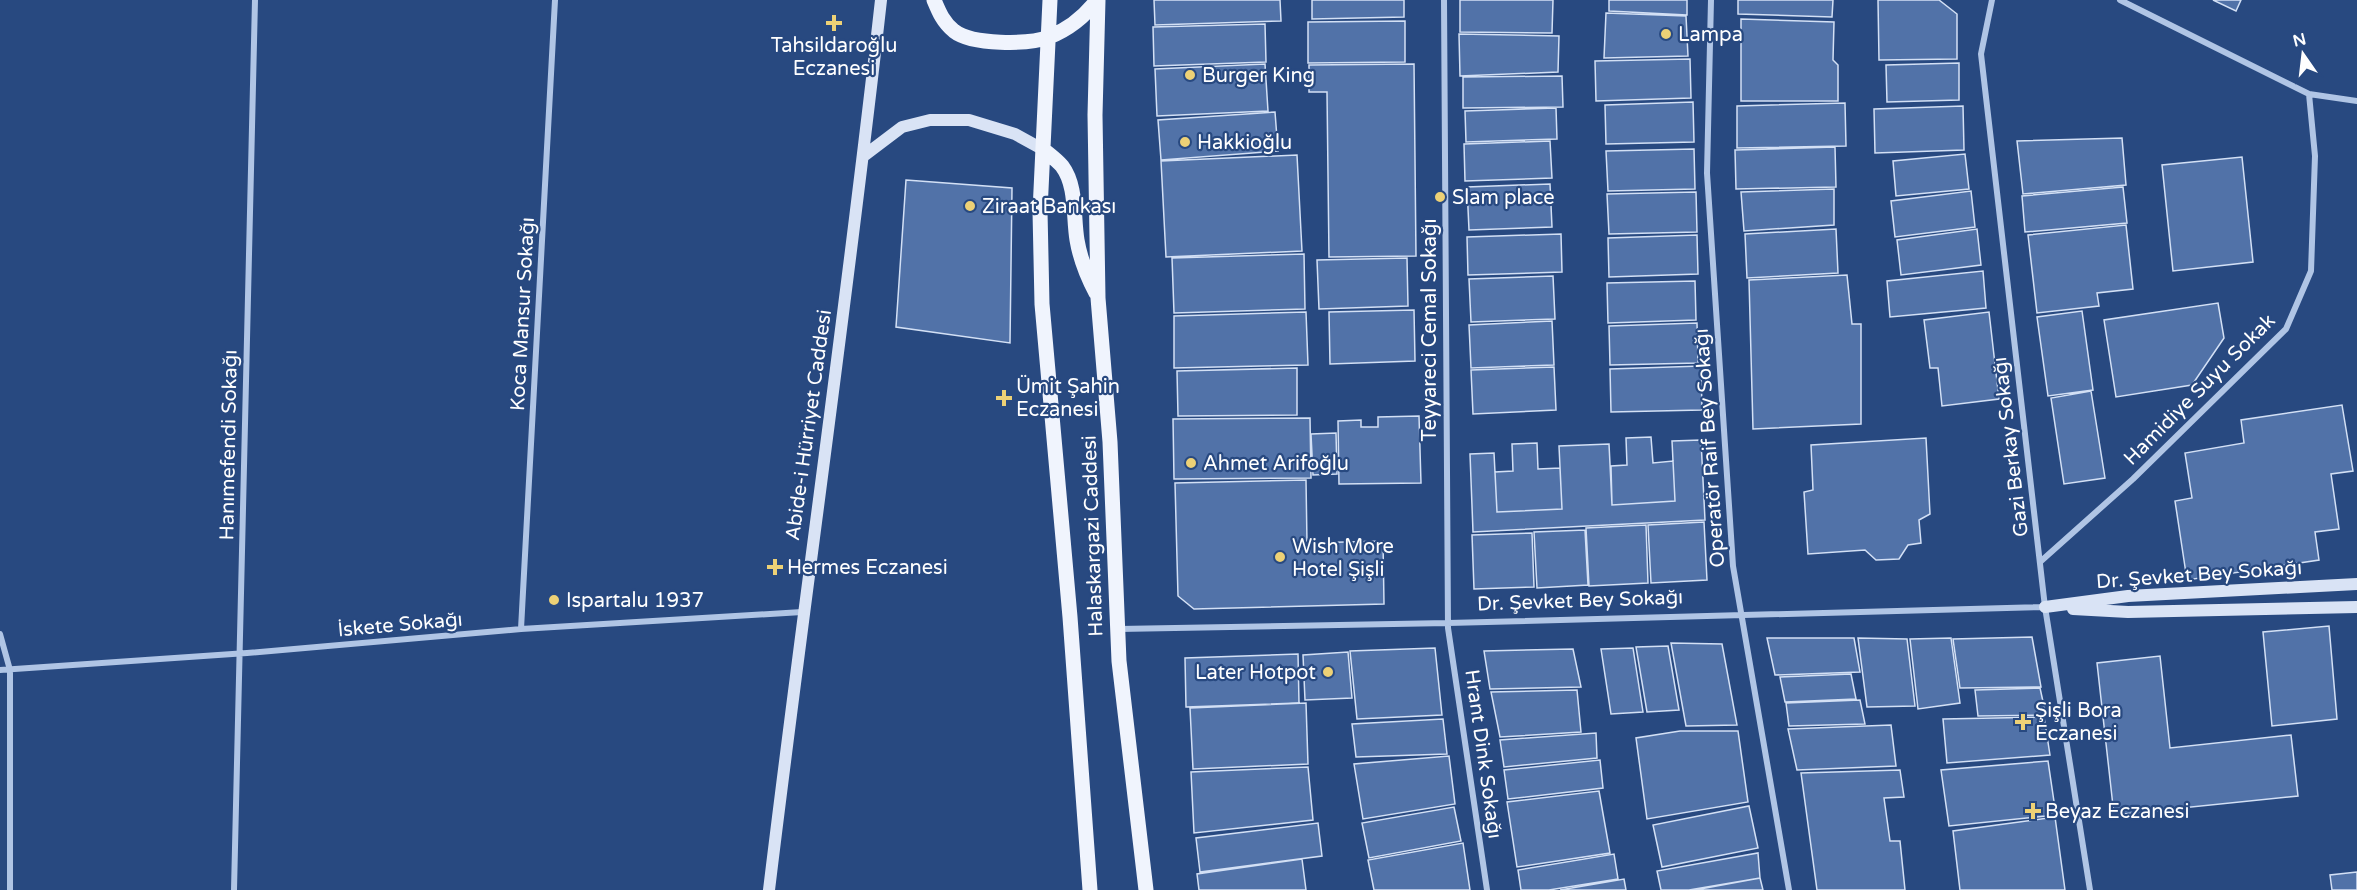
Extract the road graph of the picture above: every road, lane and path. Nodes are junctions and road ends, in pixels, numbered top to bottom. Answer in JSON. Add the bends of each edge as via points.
{"nodes":[{"id":1,"x":255,"y":0,"type":"edge"},
{"id":2,"x":555,"y":0,"type":"edge"},
{"id":3,"x":881,"y":0,"type":"edge"},
{"id":4,"x":934,"y":0,"type":"edge"},
{"id":5,"x":1050,"y":0,"type":"edge"},
{"id":6,"x":1098,"y":0,"type":"edge"},
{"id":7,"x":1444,"y":0,"type":"edge"},
{"id":8,"x":1711,"y":0,"type":"edge"},
{"id":9,"x":1992,"y":0,"type":"edge"},
{"id":10,"x":2120,"y":0,"type":"edge"},
{"id":11,"x":1048,"y":37,"type":"junction"},
{"id":12,"x":2309,"y":94,"type":"junction"},
{"id":13,"x":2357,"y":101,"type":"edge"},
{"id":14,"x":1044,"y":150,"type":"junction"},
{"id":15,"x":864,"y":155,"type":"junction"},
{"id":16,"x":1098,"y":298,"type":"junction"},
{"id":17,"x":2040,"y":562,"type":"junction"},
{"id":18,"x":2357,"y":584,"type":"edge"},
{"id":19,"x":2357,"y":606,"type":"edge"},
{"id":20,"x":2045,"y":608,"type":"junction"},
{"id":21,"x":802,"y":612,"type":"junction"},
{"id":22,"x":1742,"y":615,"type":"junction"},
{"id":23,"x":1448,"y":623,"type":"junction"},
{"id":24,"x":521,"y":629,"type":"junction"},
{"id":25,"x":1116,"y":629,"type":"junction"},
{"id":26,"x":0,"y":634,"type":"edge"},
{"id":27,"x":240,"y":654,"type":"junction"},
{"id":28,"x":0,"y":670,"type":"edge"},
{"id":29,"x":10,"y":670,"type":"junction"},
{"id":30,"x":10,"y":890,"type":"edge"},
{"id":31,"x":234,"y":890,"type":"edge"},
{"id":32,"x":769,"y":890,"type":"edge"},
{"id":33,"x":1090,"y":890,"type":"edge"},
{"id":34,"x":1146,"y":890,"type":"edge"},
{"id":35,"x":1487,"y":890,"type":"edge"},
{"id":36,"x":1789,"y":890,"type":"edge"},
{"id":37,"x":2090,"y":890,"type":"edge"}],
"edges":[{"from":1,"to":27,"type":"street","name":"Hanımefendi Sokağı"},
{"from":2,"to":24,"type":"street","name":"Koca Mansur Sokağı"},
{"from":3,"to":15,"type":"main road","name":"Abide-i Hürriyet Caddesi"},
{"from":4,"to":11,"type":"main road","via":[[941,18],[955,32],[973,40],[1009,42]]},
{"from":5,"to":11,"type":"main road","name":"Halaskargazi Caddesi"},
{"from":6,"to":11,"type":"main road","via":[[1086,14]]},
{"from":6,"to":16,"type":"main road","name":"Halaskargazi Caddesi"},
{"from":7,"to":23,"type":"street","name":"Teyyareci Cemal Sokağı"},
{"from":8,"to":22,"type":"street","name":"Operatör Raif Bey Sokağı","via":[[1707,173],[1733,566]]},
{"from":9,"to":17,"type":"street","name":"Gazi Berkay Sokağı","via":[[1981,54]]},
{"from":10,"to":12,"type":"street"},
{"from":11,"to":14,"type":"main road","name":"Halaskargazi Caddesi"},
{"from":12,"to":13,"type":"street"},
{"from":12,"to":17,"type":"street","name":"Hamidiye Suyu Sokak","via":[[2315,156],[2311,271],[2286,329],[2133,479]]},
{"from":14,"to":15,"type":"main road","via":[[1015,134],[969,120],[930,120],[902,127]]},
{"from":14,"to":16,"type":"main road","via":[[1062,166],[1068,180],[1077,240],[1086,274]]},
{"from":14,"to":33,"type":"main road","name":"Halaskargazi Caddesi","via":[[1040,211],[1042,304]]},
{"from":15,"to":21,"type":"main road","name":"Abide-i Hürriyet Caddesi"},
{"from":16,"to":25,"type":"main road","name":"Halaskargazi Caddesi","via":[[1110,442]]},
{"from":17,"to":20,"type":"street","name":"Gazi Berkay Sokağı"},
{"from":18,"to":20,"type":"main road","name":"Dr. Şevket Bey Sokağı","via":[[2128,596]]},
{"from":19,"to":20,"type":"main road","name":"Dr. Şevket Bey Sokağı","via":[[2128,612]]},
{"from":20,"to":22,"type":"street","name":"Dr. Şevket Bey Sokağı"},
{"from":20,"to":37,"type":"street","name":"Gazi Berkay Sokağı"},
{"from":21,"to":24,"type":"street","name":"İskete Sokağı"},
{"from":21,"to":32,"type":"main road","name":"Abide-i Hürriyet Caddesi"},
{"from":22,"to":23,"type":"street","name":"Dr. Şevket Bey Sokağı"},
{"from":22,"to":36,"type":"street","name":"Operatör Raif Bey Sokağı"},
{"from":23,"to":25,"type":"street","name":"Dr. Şevket Bey Sokağı"},
{"from":23,"to":35,"type":"street","name":"Hrant Dink Sokağı"},
{"from":24,"to":27,"type":"street","name":"İskete Sokağı"},
{"from":25,"to":34,"type":"main road","name":"Halaskargazi Caddesi"},
{"from":26,"to":29,"type":"street"},
{"from":27,"to":29,"type":"street","name":"İskete Sokağı"},
{"from":27,"to":31,"type":"street","name":"Hanımefendi Sokağı"},
{"from":28,"to":29,"type":"street","name":"İskete Sokağı"},
{"from":29,"to":30,"type":"street"}]}
